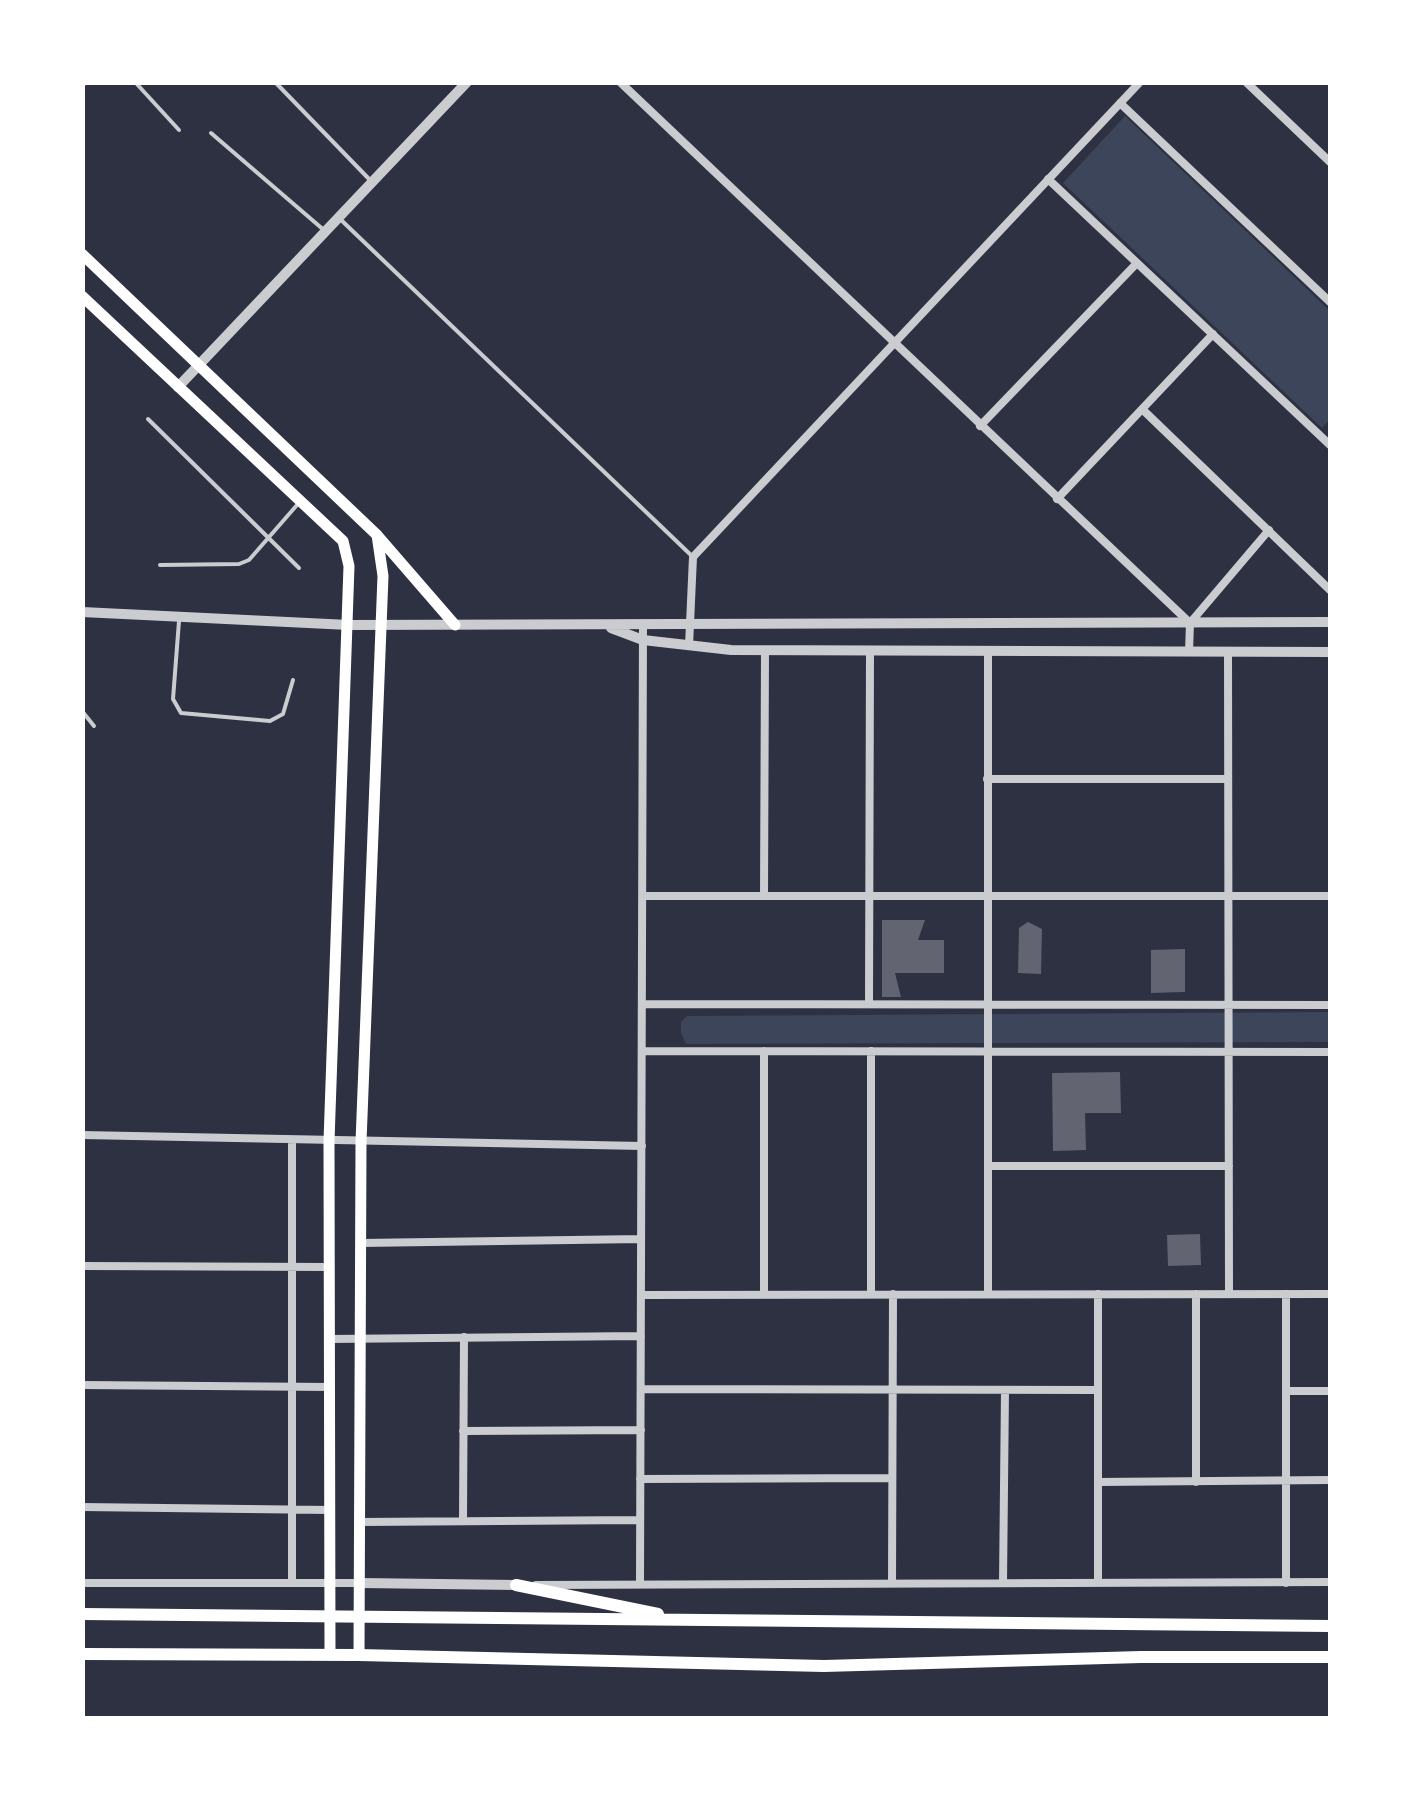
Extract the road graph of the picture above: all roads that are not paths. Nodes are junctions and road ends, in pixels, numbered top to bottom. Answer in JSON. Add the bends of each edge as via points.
{"nodes":[{"id":1,"x":134,"y":82,"type":"edge"},
{"id":2,"x":275,"y":82,"type":"edge"},
{"id":3,"x":467,"y":82,"type":"edge"},
{"id":4,"x":620,"y":82,"type":"edge"},
{"id":5,"x":1140,"y":82,"type":"edge"},
{"id":6,"x":1246,"y":82,"type":"edge"},
{"id":7,"x":1120,"y":104,"type":"junction"},
{"id":8,"x":179,"y":130,"type":"dead end"},
{"id":9,"x":211,"y":133,"type":"dead end"},
{"id":10,"x":1330,"y":162,"type":"edge"},
{"id":11,"x":1048,"y":180,"type":"junction"},
{"id":12,"x":372,"y":182,"type":"junction"},
{"id":13,"x":339,"y":218,"type":"junction"},
{"id":14,"x":326,"y":232,"type":"junction"},
{"id":15,"x":82,"y":254,"type":"edge"},
{"id":16,"x":1137,"y":263,"type":"junction"},
{"id":17,"x":1330,"y":283,"type":"edge"},
{"id":18,"x":1321,"y":293,"type":"junction"},
{"id":19,"x":82,"y":296,"type":"edge"},
{"id":20,"x":1330,"y":302,"type":"edge"},
{"id":21,"x":1213,"y":334,"type":"junction"},
{"id":22,"x":894,"y":343,"type":"junction"},
{"id":23,"x":198,"y":366,"type":"junction"},
{"id":24,"x":178,"y":386,"type":"junction"},
{"id":25,"x":1142,"y":408,"type":"junction"},
{"id":26,"x":148,"y":419,"type":"dead end"},
{"id":27,"x":1330,"y":424,"type":"edge"},
{"id":28,"x":980,"y":426,"type":"junction"},
{"id":29,"x":1320,"y":435,"type":"junction"},
{"id":30,"x":1330,"y":445,"type":"edge"},
{"id":31,"x":1057,"y":499,"type":"junction"},
{"id":32,"x":300,"y":501,"type":"junction"},
{"id":33,"x":1269,"y":530,"type":"junction"},
{"id":34,"x":377,"y":535,"type":"junction"},
{"id":35,"x":270,"y":538,"type":"junction"},
{"id":36,"x":693,"y":557,"type":"junction"},
{"id":37,"x":160,"y":566,"type":"dead end"},
{"id":38,"x":299,"y":568,"type":"dead end"},
{"id":39,"x":1329,"y":586,"type":"edge"},
{"id":40,"x":82,"y":612,"type":"edge"},
{"id":41,"x":180,"y":616,"type":"junction"},
{"id":42,"x":1330,"y":622,"type":"edge"},
{"id":43,"x":1190,"y":623,"type":"junction"},
{"id":44,"x":454,"y":624,"type":"junction"},
{"id":45,"x":601,"y":624,"type":"junction"},
{"id":46,"x":643,"y":624,"type":"junction"},
{"id":47,"x":690,"y":624,"type":"junction"},
{"id":48,"x":349,"y":625,"type":"junction"},
{"id":49,"x":381,"y":625,"type":"junction"},
{"id":50,"x":643,"y":640,"type":"junction"},
{"id":51,"x":690,"y":646,"type":"junction"},
{"id":52,"x":765,"y":650,"type":"junction"},
{"id":53,"x":870,"y":650,"type":"junction"},
{"id":54,"x":988,"y":651,"type":"junction"},
{"id":55,"x":1190,"y":652,"type":"junction"},
{"id":56,"x":1228,"y":652,"type":"junction"},
{"id":57,"x":1330,"y":652,"type":"edge"},
{"id":58,"x":293,"y":680,"type":"dead end"},
{"id":59,"x":82,"y":711,"type":"edge"},
{"id":60,"x":94,"y":726,"type":"dead end"},
{"id":61,"x":987,"y":779,"type":"junction"},
{"id":62,"x":1228,"y":779,"type":"junction"},
{"id":63,"x":642,"y":896,"type":"junction"},
{"id":64,"x":764,"y":896,"type":"junction"},
{"id":65,"x":869,"y":896,"type":"junction"},
{"id":66,"x":988,"y":896,"type":"junction"},
{"id":67,"x":1229,"y":896,"type":"junction"},
{"id":68,"x":1330,"y":896,"type":"edge"},
{"id":69,"x":642,"y":1004,"type":"junction"},
{"id":70,"x":869,"y":1004,"type":"junction"},
{"id":71,"x":988,"y":1004,"type":"junction"},
{"id":72,"x":1229,"y":1005,"type":"junction"},
{"id":73,"x":1330,"y":1005,"type":"edge"},
{"id":74,"x":642,"y":1051,"type":"junction"},
{"id":75,"x":764,"y":1051,"type":"junction"},
{"id":76,"x":871,"y":1051,"type":"junction"},
{"id":77,"x":988,"y":1051,"type":"junction"},
{"id":78,"x":1229,"y":1051,"type":"junction"},
{"id":79,"x":1330,"y":1052,"type":"edge"},
{"id":80,"x":82,"y":1135,"type":"edge"},
{"id":81,"x":292,"y":1140,"type":"junction"},
{"id":82,"x":329,"y":1141,"type":"junction"},
{"id":83,"x":361,"y":1142,"type":"junction"},
{"id":84,"x":642,"y":1146,"type":"junction"},
{"id":85,"x":988,"y":1166,"type":"junction"},
{"id":86,"x":1229,"y":1166,"type":"junction"},
{"id":87,"x":641,"y":1239,"type":"junction"},
{"id":88,"x":360,"y":1243,"type":"junction"},
{"id":89,"x":82,"y":1266,"type":"edge"},
{"id":90,"x":292,"y":1267,"type":"junction"},
{"id":91,"x":330,"y":1268,"type":"junction"},
{"id":92,"x":641,"y":1294,"type":"junction"},
{"id":93,"x":764,"y":1294,"type":"junction"},
{"id":94,"x":871,"y":1294,"type":"junction"},
{"id":95,"x":893,"y":1294,"type":"junction"},
{"id":96,"x":988,"y":1294,"type":"junction"},
{"id":97,"x":1098,"y":1294,"type":"junction"},
{"id":98,"x":1196,"y":1294,"type":"junction"},
{"id":99,"x":1229,"y":1294,"type":"junction"},
{"id":100,"x":1286,"y":1294,"type":"junction"},
{"id":101,"x":1330,"y":1294,"type":"edge"},
{"id":102,"x":641,"y":1336,"type":"junction"},
{"id":103,"x":330,"y":1338,"type":"junction"},
{"id":104,"x":360,"y":1338,"type":"junction"},
{"id":105,"x":464,"y":1338,"type":"junction"},
{"id":106,"x":82,"y":1385,"type":"edge"},
{"id":107,"x":292,"y":1386,"type":"junction"},
{"id":108,"x":330,"y":1386,"type":"junction"},
{"id":109,"x":641,"y":1389,"type":"junction"},
{"id":110,"x":893,"y":1390,"type":"junction"},
{"id":111,"x":1004,"y":1390,"type":"junction"},
{"id":112,"x":1098,"y":1390,"type":"junction"},
{"id":113,"x":1286,"y":1391,"type":"junction"},
{"id":114,"x":1330,"y":1391,"type":"edge"},
{"id":115,"x":641,"y":1430,"type":"junction"},
{"id":116,"x":463,"y":1431,"type":"junction"},
{"id":117,"x":892,"y":1478,"type":"junction"},
{"id":118,"x":640,"y":1479,"type":"junction"},
{"id":119,"x":1330,"y":1480,"type":"edge"},
{"id":120,"x":1286,"y":1481,"type":"junction"},
{"id":121,"x":1098,"y":1482,"type":"junction"},
{"id":122,"x":1196,"y":1482,"type":"junction"},
{"id":123,"x":82,"y":1507,"type":"edge"},
{"id":124,"x":292,"y":1508,"type":"junction"},
{"id":125,"x":330,"y":1510,"type":"junction"},
{"id":126,"x":640,"y":1520,"type":"junction"},
{"id":127,"x":360,"y":1522,"type":"junction"},
{"id":128,"x":463,"y":1522,"type":"junction"},
{"id":129,"x":1330,"y":1582,"type":"edge"},
{"id":130,"x":292,"y":1583,"type":"junction"},
{"id":131,"x":330,"y":1583,"type":"junction"},
{"id":132,"x":360,"y":1583,"type":"junction"},
{"id":133,"x":640,"y":1583,"type":"junction"},
{"id":134,"x":892,"y":1583,"type":"junction"},
{"id":135,"x":1003,"y":1583,"type":"junction"},
{"id":136,"x":1098,"y":1583,"type":"junction"},
{"id":137,"x":1286,"y":1583,"type":"junction"},
{"id":138,"x":82,"y":1584,"type":"edge"},
{"id":139,"x":516,"y":1585,"type":"junction"},
{"id":140,"x":82,"y":1614,"type":"edge"},
{"id":141,"x":330,"y":1615,"type":"junction"},
{"id":142,"x":360,"y":1615,"type":"junction"},
{"id":143,"x":690,"y":1620,"type":"junction"},
{"id":144,"x":1330,"y":1626,"type":"edge"},
{"id":145,"x":82,"y":1654,"type":"edge"},
{"id":146,"x":330,"y":1655,"type":"junction"},
{"id":147,"x":360,"y":1655,"type":"junction"},
{"id":148,"x":1330,"y":1658,"type":"edge"}],
"edges":[{"from":1,"to":8,"type":"lane"},
{"from":2,"to":12,"type":"lane"},
{"from":3,"to":12,"type":"street"},
{"from":4,"to":22,"type":"street"},
{"from":5,"to":7,"type":"street"},
{"from":6,"to":10,"type":"street"},
{"from":7,"to":11,"type":"street"},
{"from":7,"to":18,"type":"street"},
{"from":9,"to":14,"type":"lane"},
{"from":11,"to":16,"type":"street"},
{"from":11,"to":22,"type":"street"},
{"from":12,"to":13,"type":"street"},
{"from":13,"to":14,"type":"street"},
{"from":13,"to":36,"type":"lane"},
{"from":14,"to":23,"type":"street"},
{"from":15,"to":23,"type":"main road"},
{"from":16,"to":21,"type":"street"},
{"from":16,"to":28,"type":"street"},
{"from":17,"to":18,"type":"street"},
{"from":18,"to":20,"type":"street"},
{"from":19,"to":24,"type":"main road"},
{"from":21,"to":25,"type":"street"},
{"from":21,"to":29,"type":"street"},
{"from":22,"to":28,"type":"street"},
{"from":22,"to":36,"type":"street"},
{"from":23,"to":24,"type":"street"},
{"from":23,"to":34,"type":"main road"},
{"from":24,"to":32,"type":"main road"},
{"from":25,"to":31,"type":"street"},
{"from":25,"to":33,"type":"street"},
{"from":26,"to":35,"type":"lane"},
{"from":27,"to":29,"type":"street"},
{"from":28,"to":31,"type":"street"},
{"from":29,"to":30,"type":"street"},
{"from":31,"to":43,"type":"street"},
{"from":32,"to":35,"type":"lane"},
{"from":32,"to":48,"type":"main road","via":[[343,541]]},
{"from":33,"to":39,"type":"street"},
{"from":33,"to":43,"type":"street"},
{"from":34,"to":44,"type":"main road"},
{"from":34,"to":49,"type":"main road"},
{"from":35,"to":37,"type":"lane","via":[[239,564]]},
{"from":35,"to":38,"type":"lane"},
{"from":36,"to":47,"type":"street"},
{"from":40,"to":41,"type":"street"},
{"from":41,"to":48,"type":"street"},
{"from":41,"to":58,"type":"lane","via":[[173,698],[181,714],[270,721],[283,714]]},
{"from":42,"to":43,"type":"street"},
{"from":43,"to":47,"type":"street"},
{"from":43,"to":55,"type":"street"},
{"from":44,"to":45,"type":"street"},
{"from":44,"to":49,"type":"street"},
{"from":45,"to":46,"type":"street"},
{"from":45,"to":50,"type":"street"},
{"from":46,"to":47,"type":"street"},
{"from":46,"to":50,"type":"street"},
{"from":47,"to":51,"type":"street"},
{"from":48,"to":49,"type":"street"},
{"from":48,"to":82,"type":"main road"},
{"from":49,"to":83,"type":"main road"},
{"from":50,"to":51,"type":"street"},
{"from":50,"to":63,"type":"street"},
{"from":51,"to":52,"type":"street"},
{"from":52,"to":53,"type":"street"},
{"from":52,"to":64,"type":"street"},
{"from":53,"to":54,"type":"street"},
{"from":53,"to":65,"type":"street"},
{"from":54,"to":55,"type":"street"},
{"from":54,"to":61,"type":"street"},
{"from":55,"to":56,"type":"street"},
{"from":56,"to":57,"type":"street"},
{"from":56,"to":62,"type":"street"},
{"from":59,"to":60,"type":"lane"},
{"from":61,"to":62,"type":"street"},
{"from":61,"to":66,"type":"street"},
{"from":62,"to":67,"type":"street"},
{"from":63,"to":64,"type":"street"},
{"from":63,"to":69,"type":"street"},
{"from":64,"to":65,"type":"street"},
{"from":65,"to":66,"type":"street"},
{"from":65,"to":70,"type":"street"},
{"from":66,"to":67,"type":"street"},
{"from":66,"to":71,"type":"street"},
{"from":67,"to":68,"type":"street"},
{"from":67,"to":72,"type":"street"},
{"from":69,"to":70,"type":"street"},
{"from":69,"to":74,"type":"street"},
{"from":70,"to":71,"type":"street"},
{"from":71,"to":72,"type":"street"},
{"from":71,"to":77,"type":"street"},
{"from":72,"to":73,"type":"street"},
{"from":72,"to":78,"type":"street"},
{"from":74,"to":75,"type":"street"},
{"from":74,"to":84,"type":"street"},
{"from":75,"to":76,"type":"street"},
{"from":75,"to":93,"type":"street"},
{"from":76,"to":77,"type":"street"},
{"from":76,"to":94,"type":"street"},
{"from":77,"to":78,"type":"street"},
{"from":77,"to":85,"type":"street"},
{"from":78,"to":79,"type":"street"},
{"from":78,"to":86,"type":"street"},
{"from":80,"to":81,"type":"street"},
{"from":81,"to":82,"type":"street"},
{"from":81,"to":90,"type":"street"},
{"from":82,"to":83,"type":"street"},
{"from":82,"to":91,"type":"main road"},
{"from":83,"to":84,"type":"street"},
{"from":83,"to":88,"type":"main road"},
{"from":84,"to":87,"type":"street"},
{"from":85,"to":86,"type":"street"},
{"from":85,"to":96,"type":"street"},
{"from":86,"to":99,"type":"street"},
{"from":87,"to":88,"type":"street"},
{"from":87,"to":92,"type":"street"},
{"from":88,"to":104,"type":"main road"},
{"from":89,"to":90,"type":"street"},
{"from":90,"to":91,"type":"street"},
{"from":90,"to":107,"type":"street"},
{"from":91,"to":103,"type":"main road"},
{"from":92,"to":93,"type":"street"},
{"from":92,"to":102,"type":"street"},
{"from":93,"to":94,"type":"street"},
{"from":94,"to":95,"type":"street"},
{"from":95,"to":96,"type":"street"},
{"from":95,"to":110,"type":"street"},
{"from":96,"to":97,"type":"street"},
{"from":97,"to":98,"type":"street"},
{"from":97,"to":112,"type":"street"},
{"from":98,"to":99,"type":"street"},
{"from":98,"to":122,"type":"street"},
{"from":99,"to":100,"type":"street"},
{"from":100,"to":101,"type":"street"},
{"from":100,"to":113,"type":"street"},
{"from":102,"to":105,"type":"street"},
{"from":102,"to":109,"type":"street"},
{"from":103,"to":104,"type":"street"},
{"from":103,"to":108,"type":"main road"},
{"from":104,"to":105,"type":"street"},
{"from":104,"to":127,"type":"main road"},
{"from":105,"to":116,"type":"street"},
{"from":106,"to":107,"type":"street"},
{"from":107,"to":108,"type":"street"},
{"from":107,"to":124,"type":"street"},
{"from":108,"to":125,"type":"main road"},
{"from":109,"to":110,"type":"street"},
{"from":109,"to":115,"type":"street"},
{"from":110,"to":111,"type":"street"},
{"from":110,"to":117,"type":"street"},
{"from":111,"to":112,"type":"street"},
{"from":111,"to":135,"type":"street"},
{"from":112,"to":121,"type":"street"},
{"from":113,"to":114,"type":"street"},
{"from":113,"to":120,"type":"street"},
{"from":115,"to":116,"type":"street"},
{"from":115,"to":118,"type":"street"},
{"from":116,"to":128,"type":"street"},
{"from":117,"to":118,"type":"street"},
{"from":117,"to":134,"type":"street"},
{"from":118,"to":126,"type":"street"},
{"from":119,"to":120,"type":"street"},
{"from":120,"to":122,"type":"street"},
{"from":120,"to":137,"type":"street"},
{"from":121,"to":122,"type":"street"},
{"from":121,"to":136,"type":"street"},
{"from":123,"to":124,"type":"street"},
{"from":124,"to":125,"type":"street"},
{"from":124,"to":130,"type":"street"},
{"from":125,"to":131,"type":"main road"},
{"from":126,"to":128,"type":"street"},
{"from":126,"to":133,"type":"street"},
{"from":127,"to":128,"type":"street"},
{"from":127,"to":132,"type":"main road"},
{"from":129,"to":137,"type":"street"},
{"from":130,"to":131,"type":"street"},
{"from":130,"to":138,"type":"street"},
{"from":131,"to":132,"type":"street"},
{"from":131,"to":141,"type":"main road"},
{"from":132,"to":139,"type":"street"},
{"from":132,"to":142,"type":"main road"},
{"from":133,"to":134,"type":"street"},
{"from":133,"to":139,"type":"street"},
{"from":134,"to":135,"type":"street"},
{"from":135,"to":136,"type":"street"},
{"from":136,"to":137,"type":"street"},
{"from":139,"to":143,"type":"highway"},
{"from":140,"to":141,"type":"highway"},
{"from":141,"to":142,"type":"highway"},
{"from":141,"to":146,"type":"main road"},
{"from":142,"to":143,"type":"highway"},
{"from":142,"to":147,"type":"main road"},
{"from":143,"to":144,"type":"highway"},
{"from":145,"to":146,"type":"highway"},
{"from":146,"to":147,"type":"highway"},
{"from":147,"to":148,"type":"highway","via":[[824,1666]]}]}
